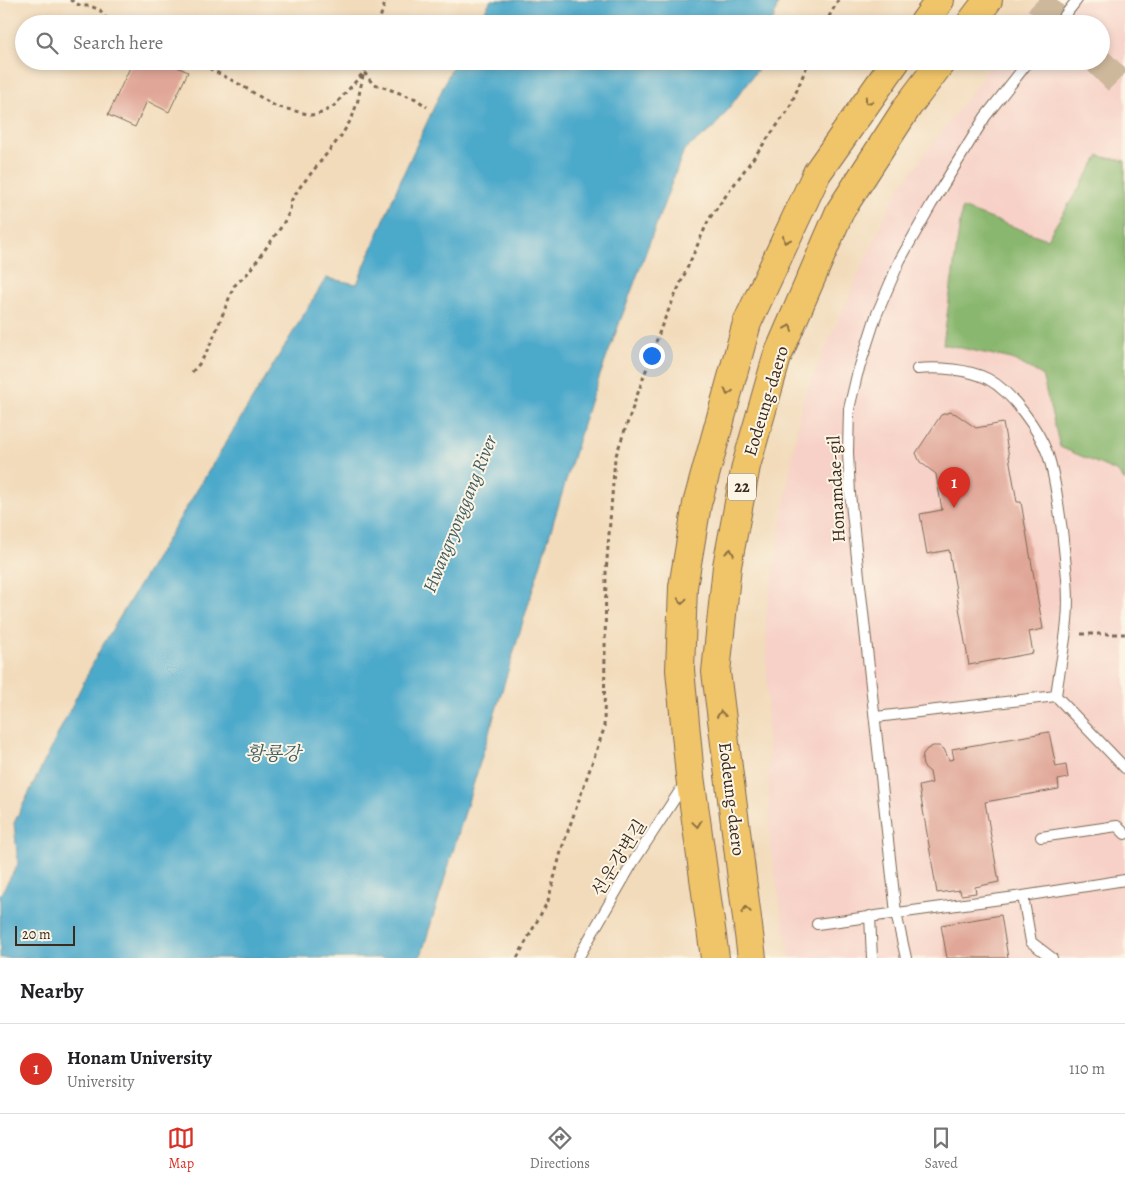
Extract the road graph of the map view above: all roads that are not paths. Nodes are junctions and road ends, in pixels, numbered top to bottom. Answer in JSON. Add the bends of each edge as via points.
{"nodes":[{"id":1,"x":940,"y":0,"type":"edge"},
{"id":2,"x":988,"y":0,"type":"edge"},
{"id":3,"x":1076,"y":0,"type":"edge"},
{"id":4,"x":929,"y":15,"type":"edge"},
{"id":5,"x":977,"y":15,"type":"edge"},
{"id":6,"x":1065,"y":15,"type":"edge"},
{"id":7,"x":890,"y":70,"type":"edge"},
{"id":8,"x":935,"y":70,"type":"edge"},
{"id":9,"x":1022,"y":70,"type":"edge"},
{"id":10,"x":917,"y":369,"type":"dead end"},
{"id":11,"x":1056,"y":696,"type":"junction"},
{"id":12,"x":876,"y":717,"type":"junction"},
{"id":13,"x":1125,"y":768,"type":"edge"},
{"id":14,"x":690,"y":776,"type":"junction"},
{"id":15,"x":1125,"y":834,"type":"edge"},
{"id":16,"x":1041,"y":836,"type":"dead end"},
{"id":17,"x":1125,"y":880,"type":"edge"},
{"id":18,"x":1023,"y":896,"type":"junction"},
{"id":19,"x":896,"y":913,"type":"junction"},
{"id":20,"x":870,"y":916,"type":"junction"},
{"id":21,"x":817,"y":924,"type":"dead end"},
{"id":22,"x":578,"y":958,"type":"edge"},
{"id":23,"x":715,"y":958,"type":"edge"},
{"id":24,"x":752,"y":958,"type":"edge"},
{"id":25,"x":872,"y":958,"type":"edge"},
{"id":26,"x":906,"y":958,"type":"edge"},
{"id":27,"x":1052,"y":958,"type":"edge"}],
"edges":[{"from":1,"to":4,"type":"main road"},
{"from":2,"to":5,"type":"main road"},
{"from":3,"to":6,"type":"lane"},
{"from":7,"to":14,"type":"main road","number":"22","one_way":true,"via":[[817,173],[747,323],[698,504],[683,587],[680,670]]},
{"from":24,"to":8,"type":"main road","name":"Eodeung-daero","number":"22","one_way":true,"via":[[716,672],[727,566],[746,466],[777,357],[840,211]]},
{"from":9,"to":12,"type":"lane","name":"Honamdae-gil","via":[[985,117],[900,260],[876,316],[849,409],[850,494]]},
{"from":10,"to":11,"type":"lane","via":[[961,370],[988,379],[1011,398],[1034,427],[1048,456],[1067,573],[1067,620]]},
{"from":11,"to":12,"type":"lane"},
{"from":11,"to":13,"type":"lane"},
{"from":12,"to":19,"type":"lane","name":"Honamdae-gil"},
{"from":14,"to":22,"type":"lane","name":"선운강변길","via":[[632,864]]},
{"from":14,"to":23,"type":"main road","number":"22","one_way":true},
{"from":15,"to":16,"type":"lane","via":[[1117,826]]},
{"from":17,"to":18,"type":"lane"},
{"from":18,"to":19,"type":"lane"},
{"from":18,"to":27,"type":"lane","via":[[1031,942]]},
{"from":19,"to":20,"type":"lane"},
{"from":19,"to":26,"type":"lane","name":"Honamdae-gil"},
{"from":20,"to":21,"type":"lane"},
{"from":20,"to":25,"type":"lane"}]}
